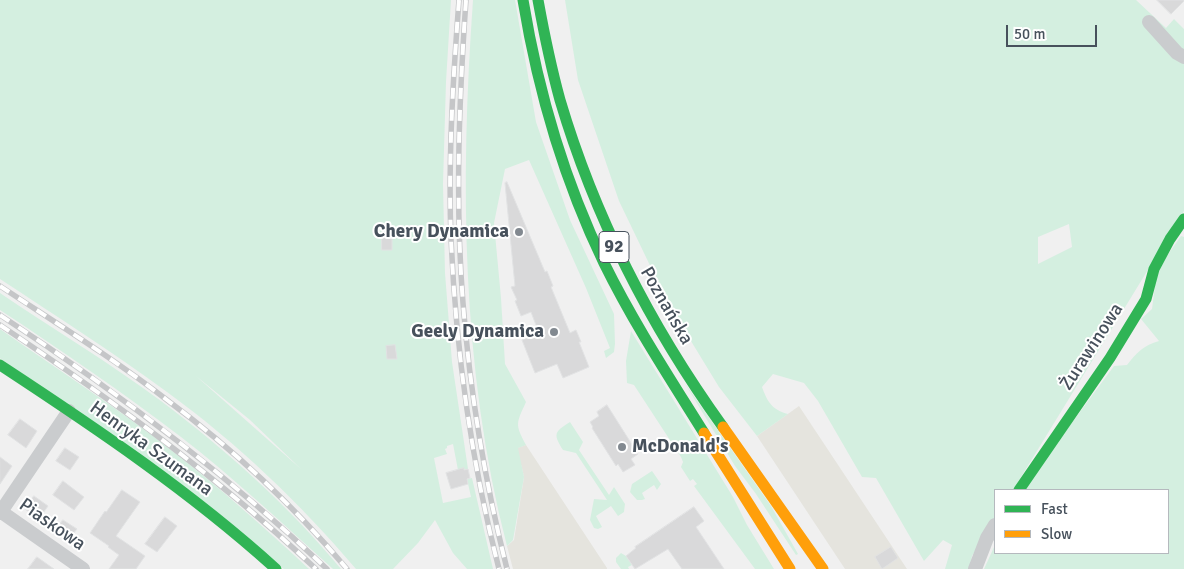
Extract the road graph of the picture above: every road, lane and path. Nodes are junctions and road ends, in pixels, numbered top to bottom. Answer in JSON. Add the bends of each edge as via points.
{"nodes":[{"id":1,"x":523,"y":0,"type":"edge"},
{"id":2,"x":538,"y":0,"type":"edge"},
{"id":3,"x":1149,"y":22,"type":"dead end"},
{"id":4,"x":1184,"y":57,"type":"edge"},
{"id":5,"x":1184,"y":219,"type":"edge"},
{"id":6,"x":0,"y":365,"type":"edge"},
{"id":7,"x":69,"y":411,"type":"junction"},
{"id":8,"x":1020,"y":489,"type":"edge"},
{"id":9,"x":0,"y":512,"type":"edge"},
{"id":10,"x":994,"y":526,"type":"edge"},
{"id":11,"x":82,"y":569,"type":"edge"},
{"id":12,"x":276,"y":569,"type":"edge"},
{"id":13,"x":790,"y":569,"type":"edge"},
{"id":14,"x":823,"y":569,"type":"edge"},
{"id":15,"x":975,"y":569,"type":"edge"}],
"edges":[{"from":1,"to":13,"type":"main road","name":"Poznańska","number":"92","via":[[532,52],[554,134],[596,247],[658,360]]},
{"from":2,"to":14,"type":"main road","name":"Poznańska","number":"92","via":[[550,61],[575,150],[595,206],[629,278],[684,372]]},
{"from":3,"to":4,"type":"street"},
{"from":5,"to":8,"type":"main road","name":"Żurawinowa","via":[[1154,269],[1146,300]]},
{"from":6,"to":7,"type":"main road","name":"Henryka Szumana"},
{"from":7,"to":9,"type":"street"},
{"from":7,"to":12,"type":"main road","name":"Henryka Szumana","via":[[182,491]]},
{"from":9,"to":11,"type":"street","name":"Piaskowa"},
{"from":10,"to":15,"type":"street","via":[[986,538]]}]}
